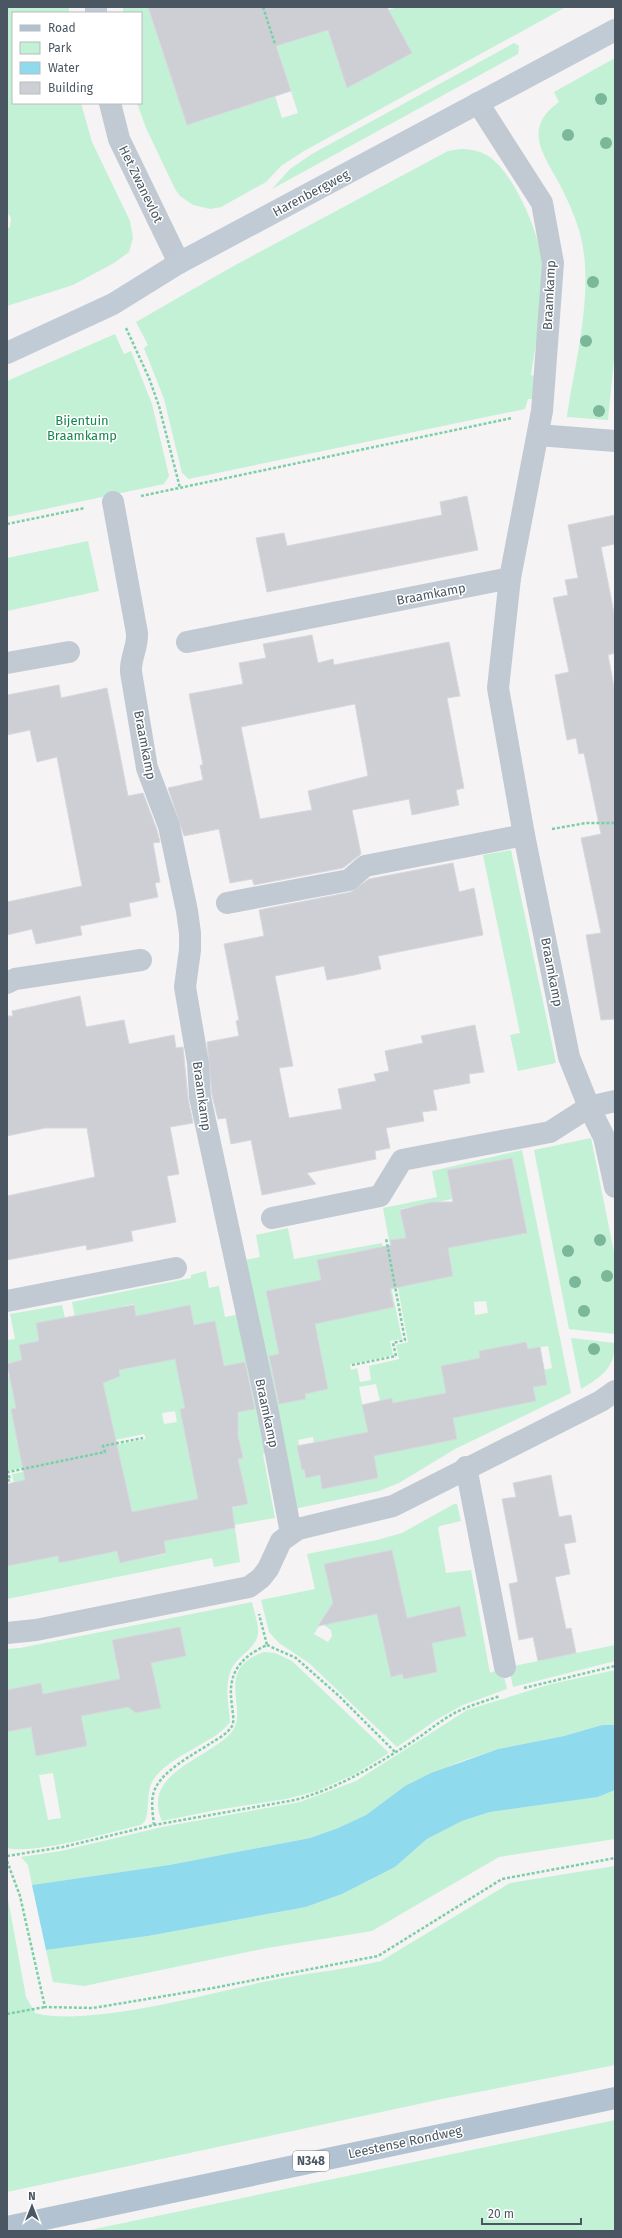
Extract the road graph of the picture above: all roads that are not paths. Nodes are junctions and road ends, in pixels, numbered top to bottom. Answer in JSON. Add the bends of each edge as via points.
{"nodes":[{"id":1,"x":615,"y":30,"type":"edge"},
{"id":2,"x":478,"y":103,"type":"junction"},
{"id":3,"x":110,"y":104,"type":"edge"},
{"id":4,"x":179,"y":263,"type":"junction"},
{"id":5,"x":7,"y":353,"type":"edge"},
{"id":6,"x":538,"y":434,"type":"junction"},
{"id":7,"x":615,"y":441,"type":"edge"},
{"id":8,"x":113,"y":502,"type":"road end"},
{"id":9,"x":510,"y":578,"type":"junction"},
{"id":10,"x":187,"y":642,"type":"dead end"},
{"id":11,"x":70,"y":652,"type":"dead end"},
{"id":12,"x":7,"y":663,"type":"edge"},
{"id":13,"x":524,"y":835,"type":"junction"},
{"id":14,"x":227,"y":903,"type":"dead end"},
{"id":15,"x":141,"y":960,"type":"dead end"},
{"id":16,"x":7,"y":983,"type":"edge"},
{"id":17,"x":615,"y":1101,"type":"edge"},
{"id":18,"x":589,"y":1108,"type":"junction"},
{"id":19,"x":615,"y":1187,"type":"edge"},
{"id":20,"x":272,"y":1218,"type":"dead end"},
{"id":21,"x":176,"y":1268,"type":"dead end"},
{"id":22,"x":7,"y":1301,"type":"edge"},
{"id":23,"x":615,"y":1390,"type":"edge"},
{"id":24,"x":466,"y":1467,"type":"junction"},
{"id":25,"x":291,"y":1533,"type":"junction"},
{"id":26,"x":7,"y":1633,"type":"edge"},
{"id":27,"x":505,"y":1667,"type":"dead end"},
{"id":28,"x":615,"y":2098,"type":"edge"},
{"id":29,"x":7,"y":2227,"type":"edge"}],
"edges":[{"from":1,"to":2,"type":"street","name":"Harenbergweg"},
{"from":2,"to":4,"type":"street","name":"Harenbergweg"},
{"from":2,"to":6,"type":"street","name":"Braamkamp","via":[[542,203],[553,263]]},
{"from":3,"to":4,"type":"street","name":"Het Zwanevlot","via":[[119,139]]},
{"from":4,"to":5,"type":"street","name":"Harenbergweg","via":[[113,304]]},
{"from":6,"to":7,"type":"street"},
{"from":6,"to":9,"type":"street","name":"Braamkamp"},
{"from":8,"to":25,"type":"street","name":"Braamkamp","via":[[137,633],[131,672],[147,768],[169,826],[190,933],[185,987],[198,1063],[200,1097],[266,1402]]},
{"from":9,"to":10,"type":"street","name":"Braamkamp"},
{"from":9,"to":13,"type":"street","name":"Braamkamp","via":[[498,688]]},
{"from":11,"to":12,"type":"street"},
{"from":13,"to":14,"type":"street","via":[[365,866],[349,880]]},
{"from":13,"to":18,"type":"street","name":"Braamkamp","via":[[569,1057]]},
{"from":15,"to":16,"type":"street","via":[[15,979]]},
{"from":17,"to":18,"type":"street"},
{"from":18,"to":19,"type":"street","name":"Braamkamp","via":[[604,1137]]},
{"from":18,"to":20,"type":"street","via":[[550,1132],[402,1160],[380,1196]]},
{"from":21,"to":22,"type":"street"},
{"from":23,"to":24,"type":"street","via":[[601,1401]]},
{"from":24,"to":25,"type":"street","via":[[393,1506],[298,1529]]},
{"from":24,"to":27,"type":"street"},
{"from":25,"to":26,"type":"street","via":[[281,1541],[268,1570],[261,1578],[235,1590],[29,1631]]},
{"from":28,"to":29,"type":"main road","name":"Leestense Rondweg","number":"N348"}]}
